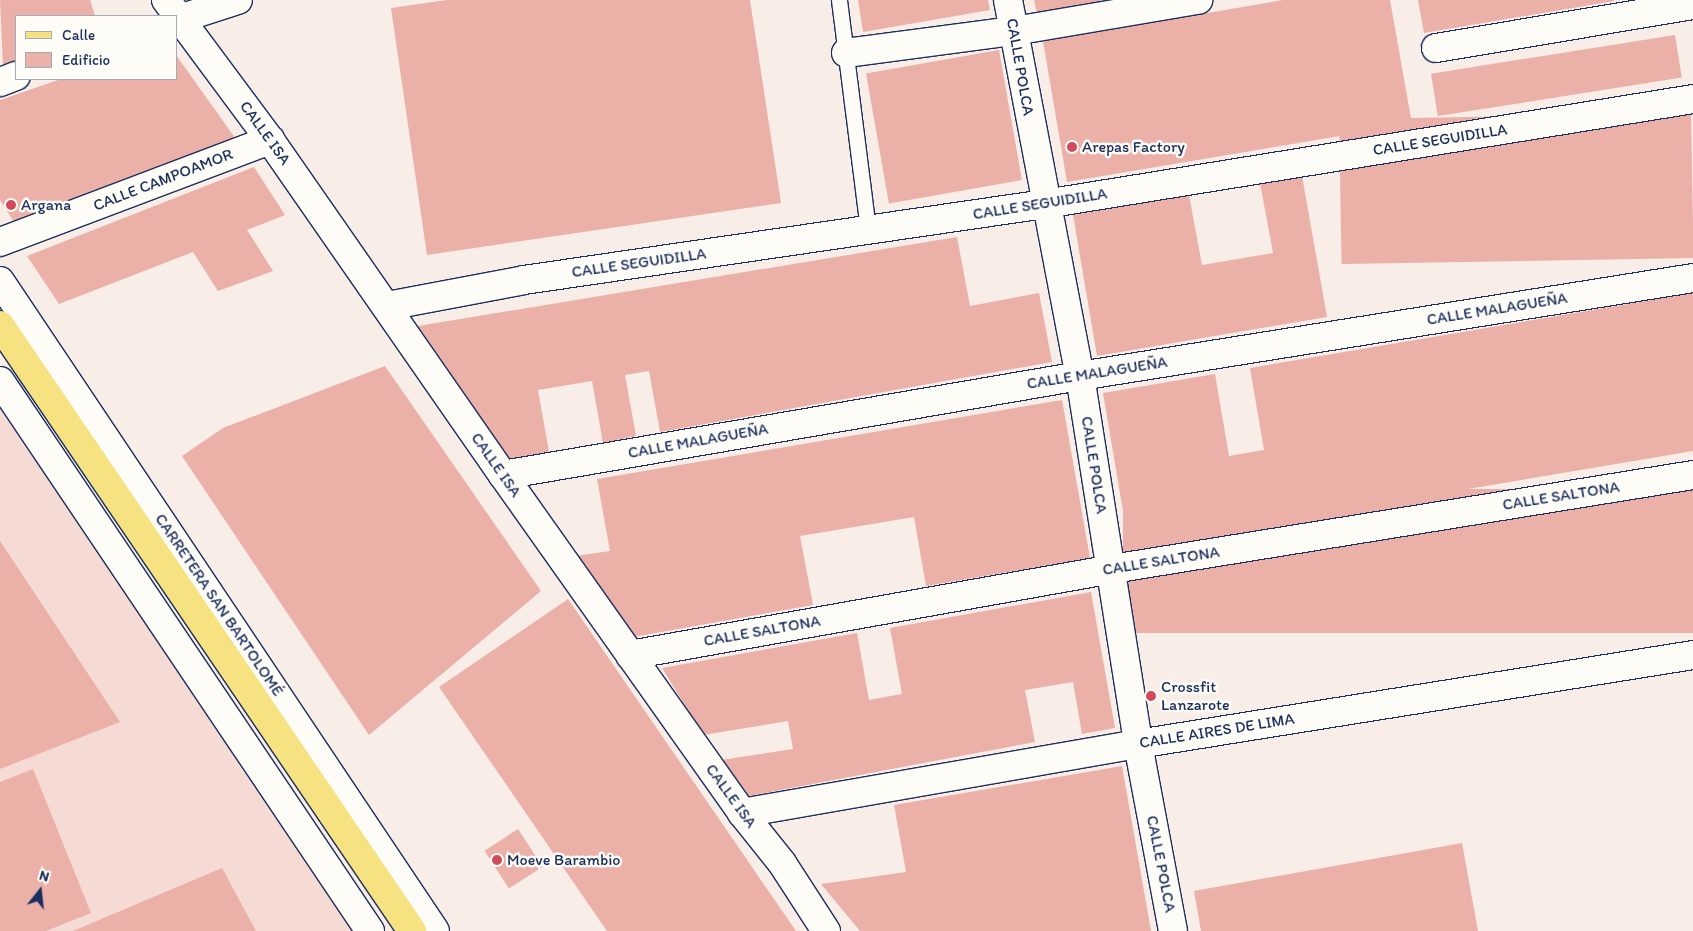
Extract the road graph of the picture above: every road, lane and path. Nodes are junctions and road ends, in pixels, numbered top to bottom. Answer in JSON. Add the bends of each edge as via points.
{"nodes":[{"id":1,"x":238,"y":0,"type":"edge"},
{"id":2,"x":839,"y":0,"type":"edge"},
{"id":3,"x":1008,"y":0,"type":"edge"},
{"id":4,"x":1198,"y":0,"type":"edge"},
{"id":5,"x":1693,"y":5,"type":"edge"},
{"id":6,"x":174,"y":13,"type":"edge"},
{"id":7,"x":178,"y":18,"type":"edge"},
{"id":8,"x":1014,"y":31,"type":"junction"},
{"id":9,"x":1436,"y":48,"type":"dead end"},
{"id":10,"x":846,"y":53,"type":"junction"},
{"id":11,"x":15,"y":76,"type":"edge"},
{"id":12,"x":0,"y":82,"type":"edge"},
{"id":13,"x":1693,"y":98,"type":"edge"},
{"id":14,"x":270,"y":140,"type":"junction"},
{"id":15,"x":1045,"y":204,"type":"junction"},
{"id":16,"x":868,"y":228,"type":"junction"},
{"id":17,"x":0,"y":242,"type":"edge"},
{"id":18,"x":1693,"y":278,"type":"edge"},
{"id":19,"x":0,"y":281,"type":"edge"},
{"id":20,"x":387,"y":306,"type":"junction"},
{"id":21,"x":0,"y":325,"type":"edge"},
{"id":22,"x":0,"y":346,"type":"edge"},
{"id":23,"x":1080,"y":376,"type":"junction"},
{"id":24,"x":0,"y":381,"type":"edge"},
{"id":25,"x":503,"y":475,"type":"junction"},
{"id":26,"x":1693,"y":475,"type":"edge"},
{"id":27,"x":1112,"y":569,"type":"junction"},
{"id":28,"x":630,"y":655,"type":"junction"},
{"id":29,"x":1693,"y":655,"type":"edge"},
{"id":30,"x":1138,"y":744,"type":"junction"},
{"id":31,"x":742,"y":813,"type":"junction"},
{"id":32,"x":405,"y":927,"type":"edge"},
{"id":33,"x":370,"y":931,"type":"edge"},
{"id":34,"x":435,"y":931,"type":"edge"},
{"id":35,"x":826,"y":931,"type":"edge"},
{"id":36,"x":1173,"y":931,"type":"edge"}],
"edges":[{"from":1,"to":6,"type":"street"},
{"from":2,"to":10,"type":"lane"},
{"from":3,"to":8,"type":"street","name":"CALLE POLCA"},
{"from":4,"to":8,"type":"street"},
{"from":5,"to":9,"type":"street"},
{"from":7,"to":14,"type":"street","name":"CALLE ISA"},
{"from":8,"to":10,"type":"street"},
{"from":8,"to":15,"type":"street","name":"CALLE POLCA"},
{"from":10,"to":16,"type":"lane"},
{"from":11,"to":12,"type":"street"},
{"from":13,"to":15,"type":"street","name":"CALLE SEGUIDILLA"},
{"from":14,"to":17,"type":"street","name":"CALLE CAMPOAMOR"},
{"from":14,"to":20,"type":"street","name":"CALLE ISA"},
{"from":15,"to":16,"type":"street","name":"CALLE SEGUIDILLA"},
{"from":15,"to":23,"type":"street","name":"CALLE POLCA"},
{"from":16,"to":20,"type":"street","name":"CALLE SEGUIDILLA","via":[[524,280]]},
{"from":18,"to":23,"type":"street","name":"CALLE MALAGUEÑA"},
{"from":19,"to":34,"type":"street","name":"CARRETERA SAN BARTOLOMÉ"},
{"from":20,"to":25,"type":"street","name":"CALLE ISA"},
{"from":21,"to":32,"type":"main road","name":"CARRETERA SAN BARTOLOMÉ"},
{"from":22,"to":32,"type":"main road","name":"CARRETERA SAN BARTOLOMÉ"},
{"from":23,"to":25,"type":"street","name":"CALLE MALAGUEÑA"},
{"from":23,"to":27,"type":"street","name":"CALLE POLCA"},
{"from":24,"to":33,"type":"street"},
{"from":25,"to":28,"type":"street","name":"CALLE ISA"},
{"from":26,"to":27,"type":"street","name":"CALLE SALTONA"},
{"from":27,"to":28,"type":"street","name":"CALLE SALTONA"},
{"from":27,"to":30,"type":"street","name":"CALLE POLCA"},
{"from":28,"to":31,"type":"street","name":"CALLE ISA"},
{"from":29,"to":30,"type":"street","name":"CALLE AIRES DE LIMA"},
{"from":30,"to":31,"type":"street","name":"CALLE AIRES DE LIMA"},
{"from":30,"to":36,"type":"street","name":"CALLE POLCA"},
{"from":31,"to":35,"type":"street","name":"CALLE ISA","via":[[782,863]]}]}
